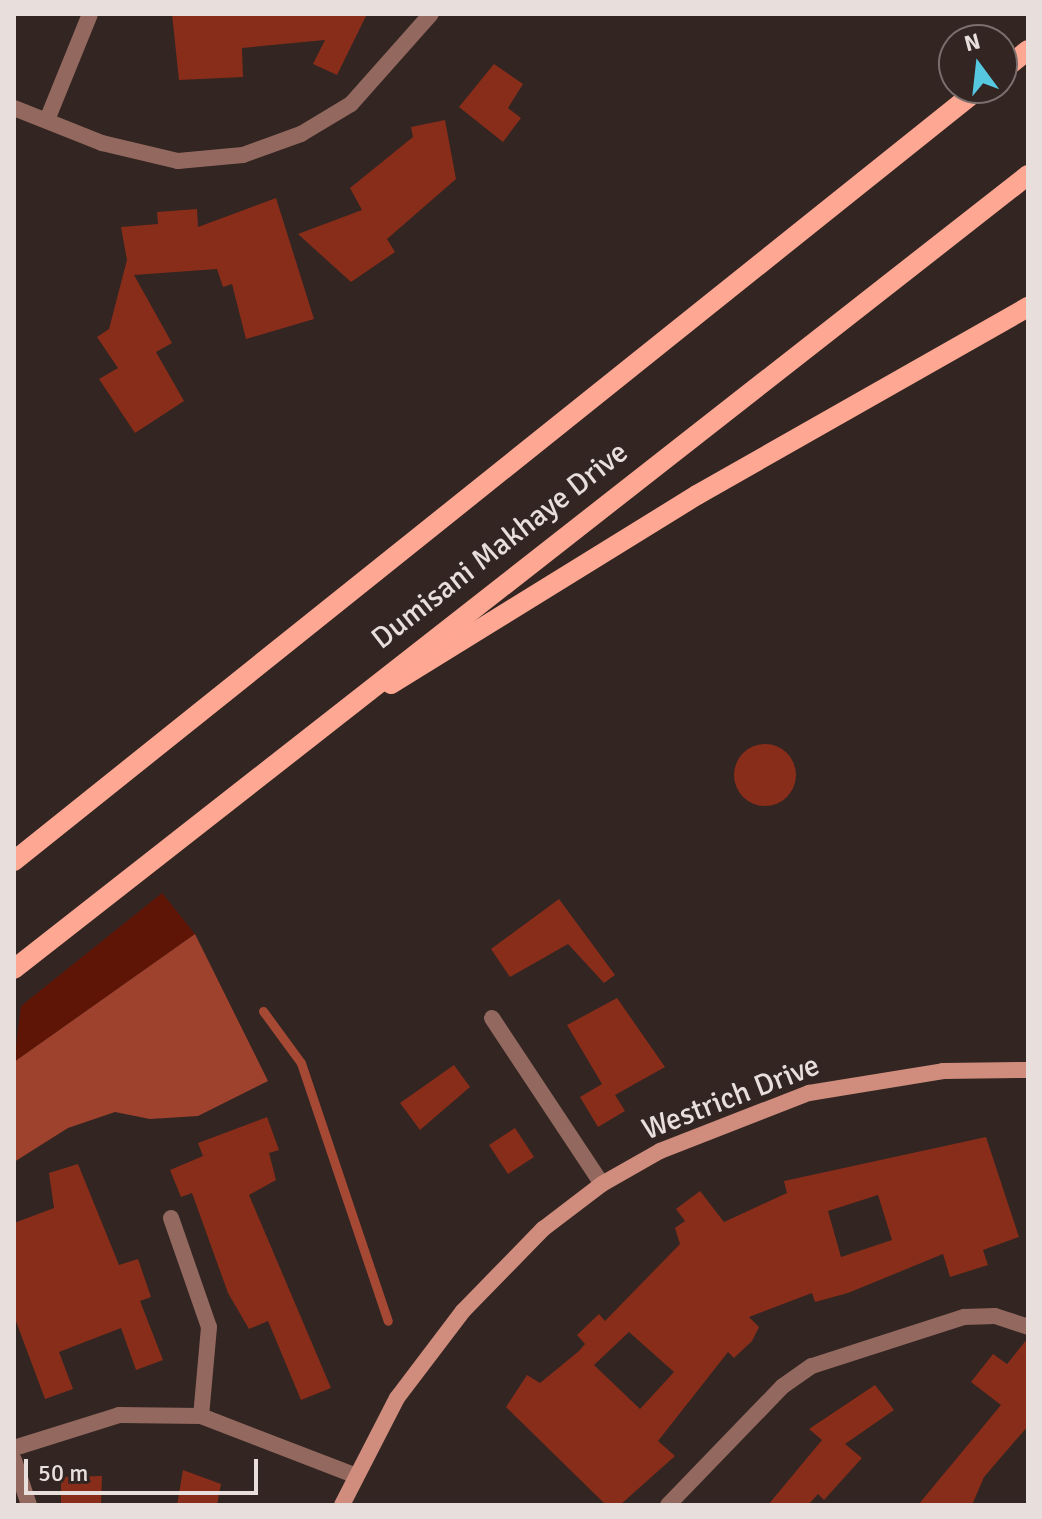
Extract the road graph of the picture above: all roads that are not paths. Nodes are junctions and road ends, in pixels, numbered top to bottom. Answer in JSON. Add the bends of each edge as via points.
{"nodes":[{"id":1,"x":90,"y":14,"type":"edge"},
{"id":2,"x":431,"y":14,"type":"edge"},
{"id":3,"x":960,"y":104,"type":"edge"},
{"id":4,"x":14,"y":108,"type":"edge"},
{"id":5,"x":47,"y":120,"type":"junction"},
{"id":6,"x":1028,"y":175,"type":"edge"},
{"id":7,"x":1028,"y":307,"type":"edge"},
{"id":8,"x":307,"y":736,"type":"junction"},
{"id":9,"x":14,"y":861,"type":"edge"},
{"id":10,"x":14,"y":969,"type":"edge"},
{"id":11,"x":492,"y":1018,"type":"dead end"},
{"id":12,"x":1028,"y":1070,"type":"edge"},
{"id":13,"x":602,"y":1184,"type":"junction"},
{"id":14,"x":171,"y":1218,"type":"dead end"},
{"id":15,"x":1028,"y":1327,"type":"edge"},
{"id":16,"x":201,"y":1416,"type":"junction"},
{"id":17,"x":14,"y":1448,"type":"edge"},
{"id":18,"x":14,"y":1460,"type":"edge"},
{"id":19,"x":354,"y":1475,"type":"junction"},
{"id":20,"x":29,"y":1505,"type":"edge"},
{"id":21,"x":342,"y":1505,"type":"edge"},
{"id":22,"x":668,"y":1505,"type":"edge"}],
"edges":[{"from":1,"to":5,"type":"street"},
{"from":2,"to":5,"type":"street","via":[[351,104],[301,134],[243,155],[178,161]]},
{"from":3,"to":9,"type":"main road","name":"Dumisani Makhaye Drive"},
{"from":4,"to":5,"type":"street"},
{"from":6,"to":8,"type":"main road","name":"Dumisani Makhaye Drive"},
{"from":7,"to":8,"type":"main road","via":[[697,495]]},
{"from":8,"to":10,"type":"main road","name":"Dumisani Makhaye Drive"},
{"from":11,"to":13,"type":"street"},
{"from":12,"to":13,"type":"street","name":"Westrich Drive","via":[[943,1071],[809,1093],[660,1151]]},
{"from":13,"to":19,"type":"street","name":"Westrich Drive","via":[[543,1229],[463,1311],[397,1398]]},
{"from":14,"to":16,"type":"street","via":[[210,1337]]},
{"from":15,"to":22,"type":"street","via":[[995,1316],[964,1317],[812,1366],[783,1386]]},
{"from":16,"to":17,"type":"street","via":[[119,1415]]},
{"from":16,"to":19,"type":"street"},
{"from":18,"to":20,"type":"street"},
{"from":19,"to":21,"type":"street","name":"Westrich Drive"}]}
